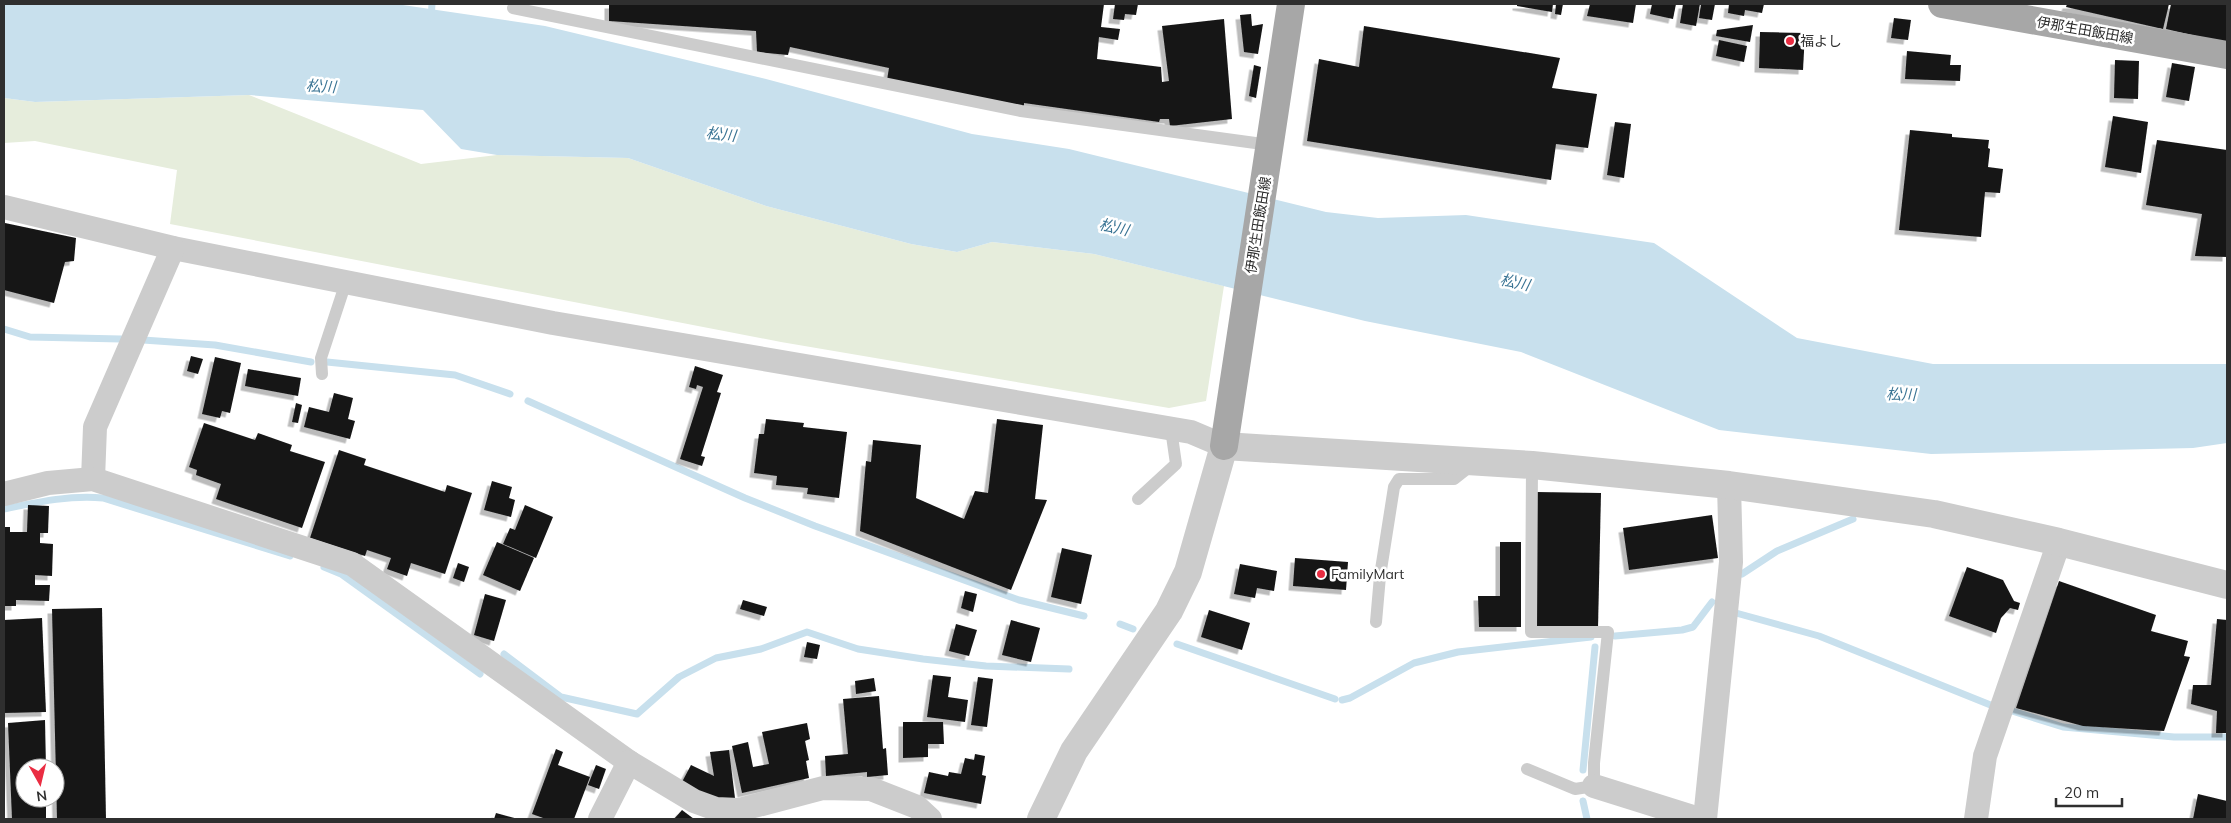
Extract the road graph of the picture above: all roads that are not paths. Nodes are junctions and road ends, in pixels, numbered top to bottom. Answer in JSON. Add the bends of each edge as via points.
{"nodes":[{"id":1,"x":1291,"y":4,"type":"edge"},
{"id":2,"x":1942,"y":4,"type":"edge"},
{"id":3,"x":513,"y":8,"type":"dead end"},
{"id":4,"x":2227,"y":56,"type":"edge"},
{"id":5,"x":1269,"y":151,"type":"junction"},
{"id":6,"x":4,"y":206,"type":"edge"},
{"id":7,"x":173,"y":248,"type":"junction"},
{"id":8,"x":346,"y":282,"type":"junction"},
{"id":9,"x":322,"y":374,"type":"dead end"},
{"id":10,"x":1171,"y":428,"type":"junction"},
{"id":11,"x":1224,"y":446,"type":"junction"},
{"id":12,"x":1477,"y":461,"type":"junction"},
{"id":13,"x":1532,"y":465,"type":"junction"},
{"id":14,"x":92,"y":479,"type":"junction"},
{"id":15,"x":1730,"y":485,"type":"junction"},
{"id":16,"x":4,"y":494,"type":"edge"},
{"id":17,"x":1138,"y":499,"type":"dead end"},
{"id":18,"x":2059,"y":542,"type":"junction"},
{"id":19,"x":2227,"y":585,"type":"edge"},
{"id":20,"x":1376,"y":622,"type":"dead end"},
{"id":21,"x":629,"y":762,"type":"junction"},
{"id":22,"x":1527,"y":769,"type":"dead end"},
{"id":23,"x":1594,"y":786,"type":"junction"},
{"id":24,"x":600,"y":819,"type":"edge"},
{"id":25,"x":930,"y":819,"type":"edge"},
{"id":26,"x":1041,"y":819,"type":"edge"},
{"id":27,"x":1699,"y":819,"type":"edge"},
{"id":28,"x":1705,"y":819,"type":"edge"},
{"id":29,"x":1976,"y":819,"type":"edge"}],
"edges":[{"from":1,"to":5,"type":"main road","name":"伊那生田飯田線"},
{"from":2,"to":4,"type":"main road","name":"伊那生田飯田線"},
{"from":3,"to":5,"type":"lane","via":[[1021,111]]},
{"from":5,"to":11,"type":"main road","name":"伊那生田飯田線"},
{"from":6,"to":7,"type":"street"},
{"from":7,"to":8,"type":"street"},
{"from":7,"to":14,"type":"street","via":[[95,427]]},
{"from":8,"to":9,"type":"lane","via":[[321,358]]},
{"from":8,"to":10,"type":"street","via":[[553,324]]},
{"from":10,"to":11,"type":"street","via":[[1191,432]]},
{"from":10,"to":17,"type":"lane","via":[[1176,464]]},
{"from":11,"to":12,"type":"street"},
{"from":11,"to":26,"type":"street","via":[[1188,572],[1169,611],[1074,750]]},
{"from":12,"to":13,"type":"street"},
{"from":12,"to":20,"type":"lane","via":[[1454,479],[1399,479],[1394,487]]},
{"from":13,"to":15,"type":"street"},
{"from":13,"to":23,"type":"lane","via":[[1531,632],[1608,632]]},
{"from":14,"to":16,"type":"street","via":[[48,483]]},
{"from":14,"to":21,"type":"street","via":[[352,564]]},
{"from":15,"to":18,"type":"street","via":[[1934,514]]},
{"from":15,"to":28,"type":"street","via":[[1731,562]]},
{"from":18,"to":19,"type":"street"},
{"from":18,"to":29,"type":"street","via":[[1984,756]]},
{"from":21,"to":24,"type":"street"},
{"from":21,"to":25,"type":"street","via":[[694,800],[716,809],[739,810],[823,788],[871,789],[917,807]]},
{"from":22,"to":23,"type":"lane","via":[[1575,790]]},
{"from":23,"to":27,"type":"street"}]}
